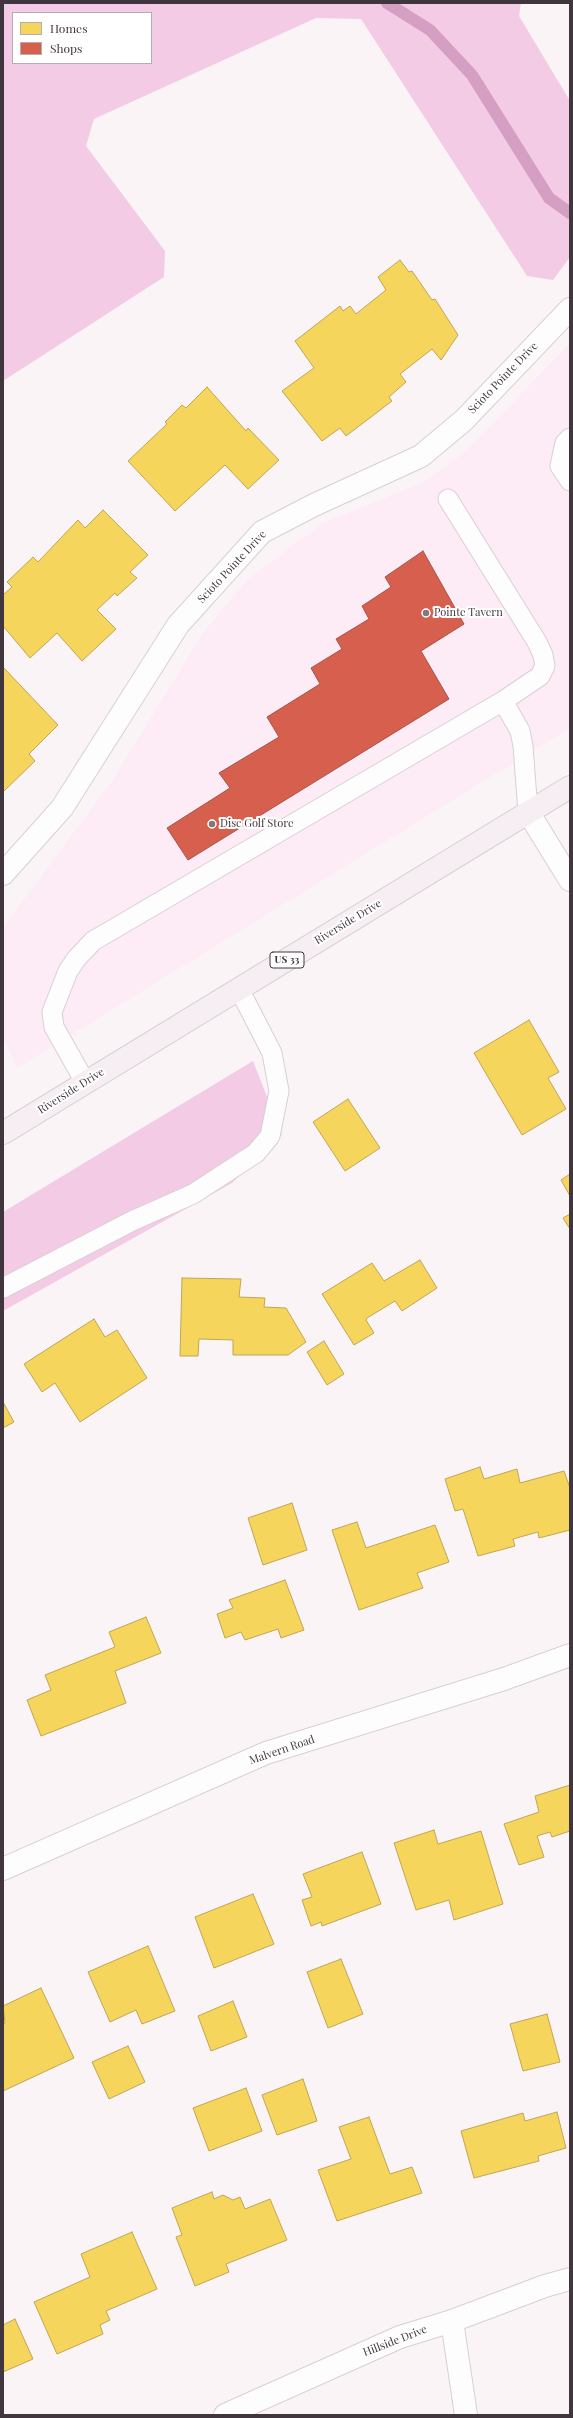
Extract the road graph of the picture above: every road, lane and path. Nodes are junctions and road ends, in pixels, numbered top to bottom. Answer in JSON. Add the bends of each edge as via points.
{"nodes":[{"id":1,"x":570,"y":309,"type":"edge"},
{"id":2,"x":570,"y":438,"type":"edge"},
{"id":3,"x":570,"y":481,"type":"edge"},
{"id":4,"x":448,"y":499,"type":"dead end"},
{"id":5,"x":503,"y":701,"type":"junction"},
{"id":6,"x":570,"y":787,"type":"edge"},
{"id":7,"x":528,"y":812,"type":"junction"},
{"id":8,"x":3,"y":874,"type":"edge"},
{"id":9,"x":570,"y":880,"type":"edge"},
{"id":10,"x":239,"y":989,"type":"junction"},
{"id":11,"x":85,"y":1082,"type":"junction"},
{"id":12,"x":3,"y":1133,"type":"edge"},
{"id":13,"x":3,"y":1288,"type":"edge"},
{"id":14,"x":570,"y":1655,"type":"edge"},
{"id":15,"x":3,"y":1869,"type":"edge"},
{"id":16,"x":570,"y":2279,"type":"edge"},
{"id":17,"x":452,"y":2321,"type":"junction"},
{"id":18,"x":225,"y":2415,"type":"edge"},
{"id":19,"x":466,"y":2415,"type":"edge"}],
"edges":[{"from":1,"to":8,"type":"street","name":"Scioto Pointe Drive","via":[[464,420],[421,456],[262,532],[178,625],[62,808]]},
{"from":2,"to":3,"type":"lane","via":[[565,443],[560,466]]},
{"from":4,"to":5,"type":"lane","via":[[543,655],[545,666],[540,676]]},
{"from":5,"to":7,"type":"lane","via":[[520,731]]},
{"from":5,"to":11,"type":"lane","via":[[93,941],[68,971],[52,1012],[54,1027]]},
{"from":6,"to":7,"type":"main road","name":"Riverside Drive","number":"US 33"},
{"from":7,"to":9,"type":"street"},
{"from":7,"to":10,"type":"main road","name":"Riverside Drive","number":"US 33"},
{"from":10,"to":11,"type":"main road","name":"Riverside Drive","number":"US 33"},
{"from":10,"to":13,"type":"lane","via":[[272,1053],[279,1091],[270,1136],[256,1153],[193,1194],[132,1221]]},
{"from":11,"to":12,"type":"main road","name":"Riverside Drive","number":"US 33"},
{"from":14,"to":15,"type":"street","name":"Malvern Road","via":[[504,1679],[266,1753]]},
{"from":16,"to":17,"type":"street","name":"Hillside Drive"},
{"from":17,"to":18,"type":"street","name":"Hillside Drive","via":[[400,2337]]},
{"from":17,"to":19,"type":"street"}]}
